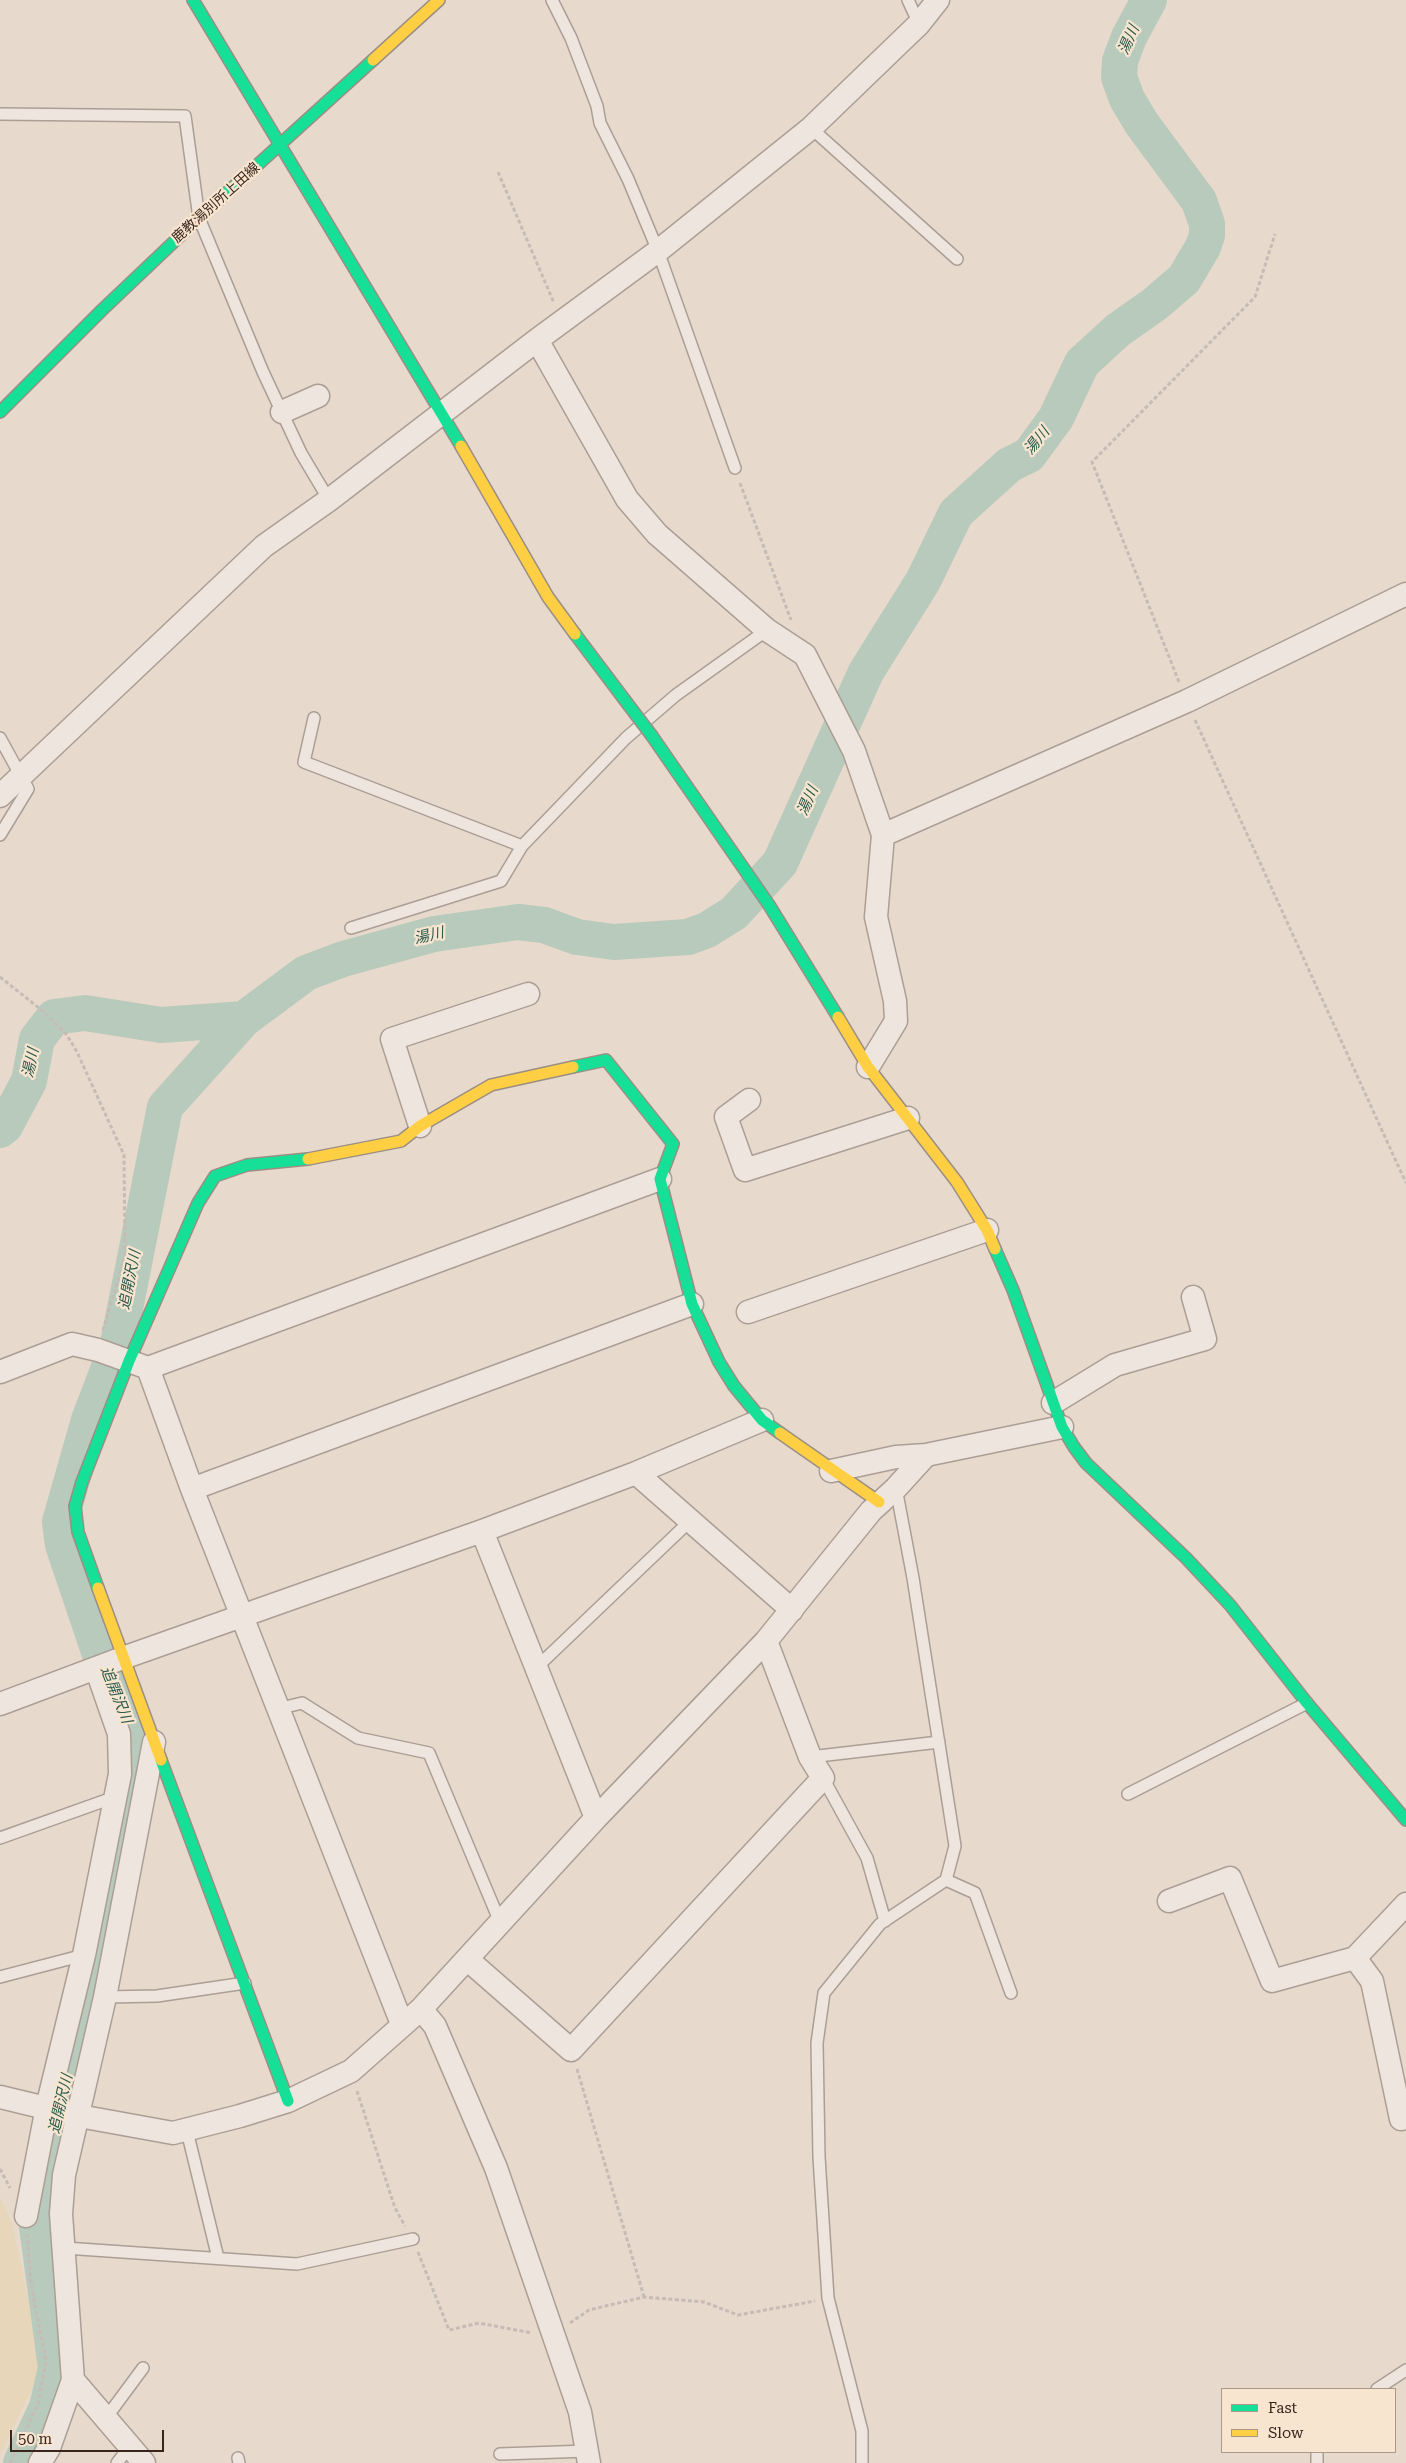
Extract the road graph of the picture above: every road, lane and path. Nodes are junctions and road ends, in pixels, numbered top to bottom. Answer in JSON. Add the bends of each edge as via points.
{"nodes":[{"id":1,"x":193,"y":0,"type":"edge"},
{"id":2,"x":439,"y":0,"type":"edge"},
{"id":3,"x":552,"y":0,"type":"edge"},
{"id":4,"x":908,"y":0,"type":"edge"},
{"id":5,"x":938,"y":0,"type":"edge"},
{"id":6,"x":920,"y":24,"type":"junction"},
{"id":7,"x":0,"y":114,"type":"edge"},
{"id":8,"x":811,"y":128,"type":"junction"},
{"id":9,"x":281,"y":145,"type":"junction"},
{"id":10,"x":498,"y":172,"type":"dead end"},
{"id":11,"x":198,"y":218,"type":"junction"},
{"id":12,"x":1275,"y":234,"type":"dead end"},
{"id":13,"x":658,"y":251,"type":"junction"},
{"id":14,"x":957,"y":259,"type":"dead end"},
{"id":15,"x":562,"y":322,"type":"junction"},
{"id":16,"x":537,"y":340,"type":"junction"},
{"id":17,"x":318,"y":396,"type":"dead end"},
{"id":18,"x":0,"y":412,"type":"edge"},
{"id":19,"x":282,"y":412,"type":"junction"},
{"id":20,"x":443,"y":414,"type":"junction"},
{"id":21,"x":734,"y":468,"type":"joint"},
{"id":22,"x":329,"y":500,"type":"junction"},
{"id":23,"x":1406,"y":594,"type":"edge"},
{"id":24,"x":767,"y":630,"type":"junction"},
{"id":25,"x":805,"y":655,"type":"junction"},
{"id":26,"x":1187,"y":701,"type":"junction"},
{"id":27,"x":314,"y":718,"type":"dead end"},
{"id":28,"x":0,"y":738,"type":"edge"},
{"id":29,"x":22,"y":776,"type":"junction"},
{"id":30,"x":0,"y":796,"type":"edge"},
{"id":31,"x":0,"y":835,"type":"edge"},
{"id":32,"x":883,"y":835,"type":"junction"},
{"id":33,"x":522,"y":846,"type":"junction"},
{"id":34,"x":351,"y":928,"type":"dead end"},
{"id":35,"x":0,"y":977,"type":"edge"},
{"id":36,"x":528,"y":994,"type":"dead end"},
{"id":37,"x":868,"y":1067,"type":"junction"},
{"id":38,"x":749,"y":1100,"type":"dead end"},
{"id":39,"x":908,"y":1118,"type":"junction"},
{"id":40,"x":420,"y":1126,"type":"junction"},
{"id":41,"x":660,"y":1178,"type":"junction"},
{"id":42,"x":1406,"y":1183,"type":"edge"},
{"id":43,"x":987,"y":1230,"type":"junction"},
{"id":44,"x":1193,"y":1297,"type":"dead end"},
{"id":45,"x":692,"y":1304,"type":"junction"},
{"id":46,"x":748,"y":1312,"type":"dead end"},
{"id":47,"x":120,"y":1358,"type":"junction"},
{"id":48,"x":0,"y":1372,"type":"edge"},
{"id":49,"x":1054,"y":1403,"type":"junction"},
{"id":50,"x":762,"y":1420,"type":"junction"},
{"id":51,"x":1062,"y":1427,"type":"junction"},
{"id":52,"x":926,"y":1455,"type":"junction"},
{"id":53,"x":831,"y":1470,"type":"junction"},
{"id":54,"x":636,"y":1473,"type":"junction"},
{"id":55,"x":896,"y":1488,"type":"junction"},
{"id":56,"x":192,"y":1489,"type":"junction"},
{"id":57,"x":879,"y":1502,"type":"junction"},
{"id":58,"x":690,"y":1521,"type":"junction"},
{"id":59,"x":482,"y":1531,"type":"junction"},
{"id":60,"x":792,"y":1610,"type":"junction"},
{"id":61,"x":241,"y":1616,"type":"junction"},
{"id":62,"x":766,"y":1640,"type":"junction"},
{"id":63,"x":110,"y":1663,"type":"junction"},
{"id":64,"x":537,"y":1667,"type":"junction"},
{"id":65,"x":1307,"y":1703,"type":"junction"},
{"id":66,"x":0,"y":1704,"type":"edge"},
{"id":67,"x":277,"y":1709,"type":"junction"},
{"id":68,"x":154,"y":1742,"type":"junction"},
{"id":69,"x":939,"y":1742,"type":"junction"},
{"id":70,"x":810,"y":1756,"type":"junction"},
{"id":71,"x":823,"y":1778,"type":"junction"},
{"id":72,"x":1128,"y":1794,"type":"dead end"},
{"id":73,"x":116,"y":1797,"type":"junction"},
{"id":74,"x":596,"y":1818,"type":"junction"},
{"id":75,"x":1406,"y":1820,"type":"edge"},
{"id":76,"x":0,"y":1838,"type":"edge"},
{"id":77,"x":946,"y":1880,"type":"junction"},
{"id":78,"x":1169,"y":1901,"type":"dead end"},
{"id":79,"x":1406,"y":1904,"type":"edge"},
{"id":80,"x":885,"y":1921,"type":"junction"},
{"id":81,"x":500,"y":1922,"type":"junction"},
{"id":82,"x":84,"y":1955,"type":"junction"},
{"id":83,"x":1354,"y":1958,"type":"junction"},
{"id":84,"x":468,"y":1959,"type":"junction"},
{"id":85,"x":0,"y":1977,"type":"edge"},
{"id":86,"x":246,"y":1983,"type":"junction"},
{"id":87,"x":1011,"y":1993,"type":"dead end"},
{"id":88,"x":105,"y":1998,"type":"junction"},
{"id":89,"x":421,"y":2008,"type":"junction"},
{"id":90,"x":402,"y":2024,"type":"junction"},
{"id":91,"x":571,"y":2050,"type":"junction"},
{"id":92,"x":0,"y":2097,"type":"edge"},
{"id":93,"x":288,"y":2100,"type":"junction"},
{"id":94,"x":62,"y":2111,"type":"junction"},
{"id":95,"x":1406,"y":2118,"type":"edge"},
{"id":96,"x":187,"y":2131,"type":"junction"},
{"id":97,"x":0,"y":2169,"type":"edge"},
{"id":98,"x":26,"y":2216,"type":"junction"},
{"id":99,"x":412,"y":2239,"type":"dead end"},
{"id":100,"x":65,"y":2248,"type":"junction"},
{"id":101,"x":218,"y":2258,"type":"junction"},
{"id":102,"x":644,"y":2297,"type":"junction"},
{"id":103,"x":828,"y":2298,"type":"junction"},
{"id":104,"x":554,"y":2334,"type":"junction"},
{"id":105,"x":143,"y":2368,"type":"dead end"},
{"id":106,"x":1406,"y":2370,"type":"edge"},
{"id":107,"x":74,"y":2380,"type":"junction"},
{"id":108,"x":1379,"y":2388,"type":"edge"},
{"id":109,"x":106,"y":2418,"type":"junction"},
{"id":110,"x":123,"y":2454,"type":"edge"},
{"id":111,"x":500,"y":2454,"type":"dead end"},
{"id":112,"x":589,"y":2457,"type":"edge"},
{"id":113,"x":10,"y":2463,"type":"edge"},
{"id":114,"x":40,"y":2463,"type":"edge"},
{"id":115,"x":144,"y":2463,"type":"edge"},
{"id":116,"x":862,"y":2463,"type":"edge"}],
"edges":[{"from":1,"to":9,"type":"street"},
{"from":2,"to":9,"type":"street","name":"鹿教湯別所上田線"},
{"from":3,"to":13,"type":"lane","via":[[571,38],[597,106],[600,123]]},
{"from":4,"to":6,"type":"lane"},
{"from":5,"to":6,"type":"street"},
{"from":6,"to":8,"type":"street"},
{"from":7,"to":11,"type":"lane","via":[[185,116]]},
{"from":8,"to":13,"type":"street"},
{"from":8,"to":14,"type":"lane"},
{"from":9,"to":11,"type":"street","name":"鹿教湯別所上田線"},
{"from":9,"to":20,"type":"street"},
{"from":10,"to":15,"type":"path"},
{"from":11,"to":18,"type":"street","name":"鹿教湯別所上田線"},
{"from":11,"to":19,"type":"lane"},
{"from":12,"to":26,"type":"path","via":[[1255,297],[1092,462]]},
{"from":13,"to":15,"type":"street"},
{"from":13,"to":21,"type":"lane"},
{"from":15,"to":16,"type":"street"},
{"from":16,"to":20,"type":"street"},
{"from":16,"to":24,"type":"street","via":[[627,499],[657,534]]},
{"from":17,"to":19,"type":"street"},
{"from":19,"to":22,"type":"lane","via":[[301,453]]},
{"from":20,"to":22,"type":"street"},
{"from":20,"to":37,"type":"street","bridge":true,"via":[[548,597],[734,852]]},
{"from":21,"to":25,"type":"path"},
{"from":22,"to":29,"type":"street","via":[[264,546]]},
{"from":23,"to":26,"type":"street"},
{"from":24,"to":25,"type":"street"},
{"from":24,"to":33,"type":"lane","via":[[676,695],[626,738]]},
{"from":25,"to":32,"type":"street","via":[[854,751]]},
{"from":26,"to":32,"type":"street"},
{"from":26,"to":42,"type":"path"},
{"from":27,"to":33,"type":"lane","via":[[304,762]]},
{"from":28,"to":29,"type":"lane"},
{"from":29,"to":30,"type":"street"},
{"from":29,"to":31,"type":"lane","via":[[28,789]]},
{"from":32,"to":37,"type":"street","via":[[876,917],[895,1001],[896,1021]]},
{"from":33,"to":34,"type":"lane","via":[[501,881]]},
{"from":35,"to":47,"type":"path","via":[[67,1035],[124,1155],[126,1256]]},
{"from":36,"to":40,"type":"street","via":[[392,1039]]},
{"from":37,"to":39,"type":"street"},
{"from":38,"to":39,"type":"street","via":[[726,1117],[745,1170]]},
{"from":39,"to":43,"type":"street","via":[[957,1182]]},
{"from":40,"to":41,"type":"street","via":[[491,1085],[606,1060],[673,1144]]},
{"from":40,"to":47,"type":"street","via":[[401,1141],[293,1162],[247,1165],[215,1176],[198,1203]]},
{"from":41,"to":45,"type":"street"},
{"from":41,"to":47,"type":"street"},
{"from":43,"to":46,"type":"street"},
{"from":43,"to":49,"type":"street","via":[[1013,1290]]},
{"from":44,"to":49,"type":"street","via":[[1205,1338],[1115,1365]]},
{"from":45,"to":50,"type":"street","via":[[719,1362]]},
{"from":45,"to":56,"type":"street"},
{"from":47,"to":48,"type":"street","via":[[72,1344]]},
{"from":47,"to":56,"type":"street"},
{"from":47,"to":63,"type":"street","via":[[76,1506],[78,1532]]},
{"from":49,"to":51,"type":"street"},
{"from":50,"to":53,"type":"street"},
{"from":50,"to":54,"type":"street"},
{"from":51,"to":52,"type":"street"},
{"from":51,"to":65,"type":"street","via":[[1086,1462],[1230,1605]]},
{"from":52,"to":53,"type":"street","via":[[896,1457]]},
{"from":52,"to":55,"type":"street"},
{"from":53,"to":57,"type":"street"},
{"from":54,"to":58,"type":"street"},
{"from":54,"to":59,"type":"street"},
{"from":55,"to":57,"type":"street"},
{"from":55,"to":69,"type":"lane"},
{"from":56,"to":61,"type":"street"},
{"from":57,"to":60,"type":"street"},
{"from":58,"to":60,"type":"street"},
{"from":58,"to":64,"type":"lane"},
{"from":59,"to":61,"type":"street"},
{"from":59,"to":64,"type":"street"},
{"from":60,"to":62,"type":"street"},
{"from":61,"to":63,"type":"street"},
{"from":61,"to":67,"type":"street"},
{"from":62,"to":70,"type":"street"},
{"from":62,"to":74,"type":"street"},
{"from":63,"to":66,"type":"street"},
{"from":63,"to":68,"type":"street"},
{"from":63,"to":73,"type":"street","via":[[120,1734]]},
{"from":64,"to":74,"type":"street"},
{"from":65,"to":72,"type":"lane"},
{"from":65,"to":75,"type":"street"},
{"from":67,"to":81,"type":"lane","via":[[302,1703],[358,1738],[429,1753]]},
{"from":67,"to":90,"type":"street"},
{"from":68,"to":86,"type":"street"},
{"from":68,"to":88,"type":"street"},
{"from":69,"to":70,"type":"lane"},
{"from":69,"to":77,"type":"lane","via":[[956,1846]]},
{"from":70,"to":71,"type":"street"},
{"from":71,"to":80,"type":"lane","via":[[867,1858]]},
{"from":71,"to":91,"type":"street"},
{"from":73,"to":76,"type":"lane"},
{"from":73,"to":82,"type":"street"},
{"from":74,"to":81,"type":"street"},
{"from":77,"to":80,"type":"lane"},
{"from":77,"to":87,"type":"lane","via":[[975,1893]]},
{"from":78,"to":83,"type":"street","via":[[1230,1878],[1272,1981]]},
{"from":79,"to":83,"type":"street"},
{"from":80,"to":103,"type":"lane","via":[[824,1993],[817,2044],[819,2157]]},
{"from":81,"to":84,"type":"street"},
{"from":82,"to":85,"type":"lane"},
{"from":82,"to":94,"type":"street"},
{"from":83,"to":95,"type":"street","via":[[1372,1981],[1401,2119]]},
{"from":84,"to":89,"type":"street"},
{"from":84,"to":91,"type":"street"},
{"from":86,"to":88,"type":"lane","via":[[156,1996]]},
{"from":86,"to":93,"type":"street"},
{"from":88,"to":94,"type":"street"},
{"from":89,"to":90,"type":"street"},
{"from":89,"to":104,"type":"street","via":[[435,2026],[496,2168]]},
{"from":90,"to":93,"type":"street","via":[[351,2071]]},
{"from":91,"to":102,"type":"path"},
{"from":92,"to":94,"type":"street"},
{"from":93,"to":96,"type":"street"},
{"from":94,"to":96,"type":"street","via":[[173,2133]]},
{"from":94,"to":98,"type":"street"},
{"from":94,"to":100,"type":"street","via":[[64,2175],[60,2214]]},
{"from":96,"to":101,"type":"lane"},
{"from":97,"to":98,"type":"path"},
{"from":98,"to":113,"type":"path","via":[[32,2285],[46,2361],[38,2404]]},
{"from":99,"to":101,"type":"lane","via":[[297,2264]]},
{"from":100,"to":101,"type":"lane"},
{"from":100,"to":107,"type":"street"},
{"from":102,"to":103,"type":"path","via":[[704,2302],[738,2315]]},
{"from":102,"to":104,"type":"path","via":[[589,2310]]},
{"from":103,"to":116,"type":"lane","via":[[862,2431]]},
{"from":104,"to":112,"type":"street","via":[[580,2412]]},
{"from":105,"to":109,"type":"lane"},
{"from":106,"to":108,"type":"lane"},
{"from":107,"to":109,"type":"street"},
{"from":107,"to":114,"type":"street","via":[[49,2448]]},
{"from":109,"to":110,"type":"street"},
{"from":110,"to":115,"type":"street"},
{"from":111,"to":112,"type":"lane"}]}
